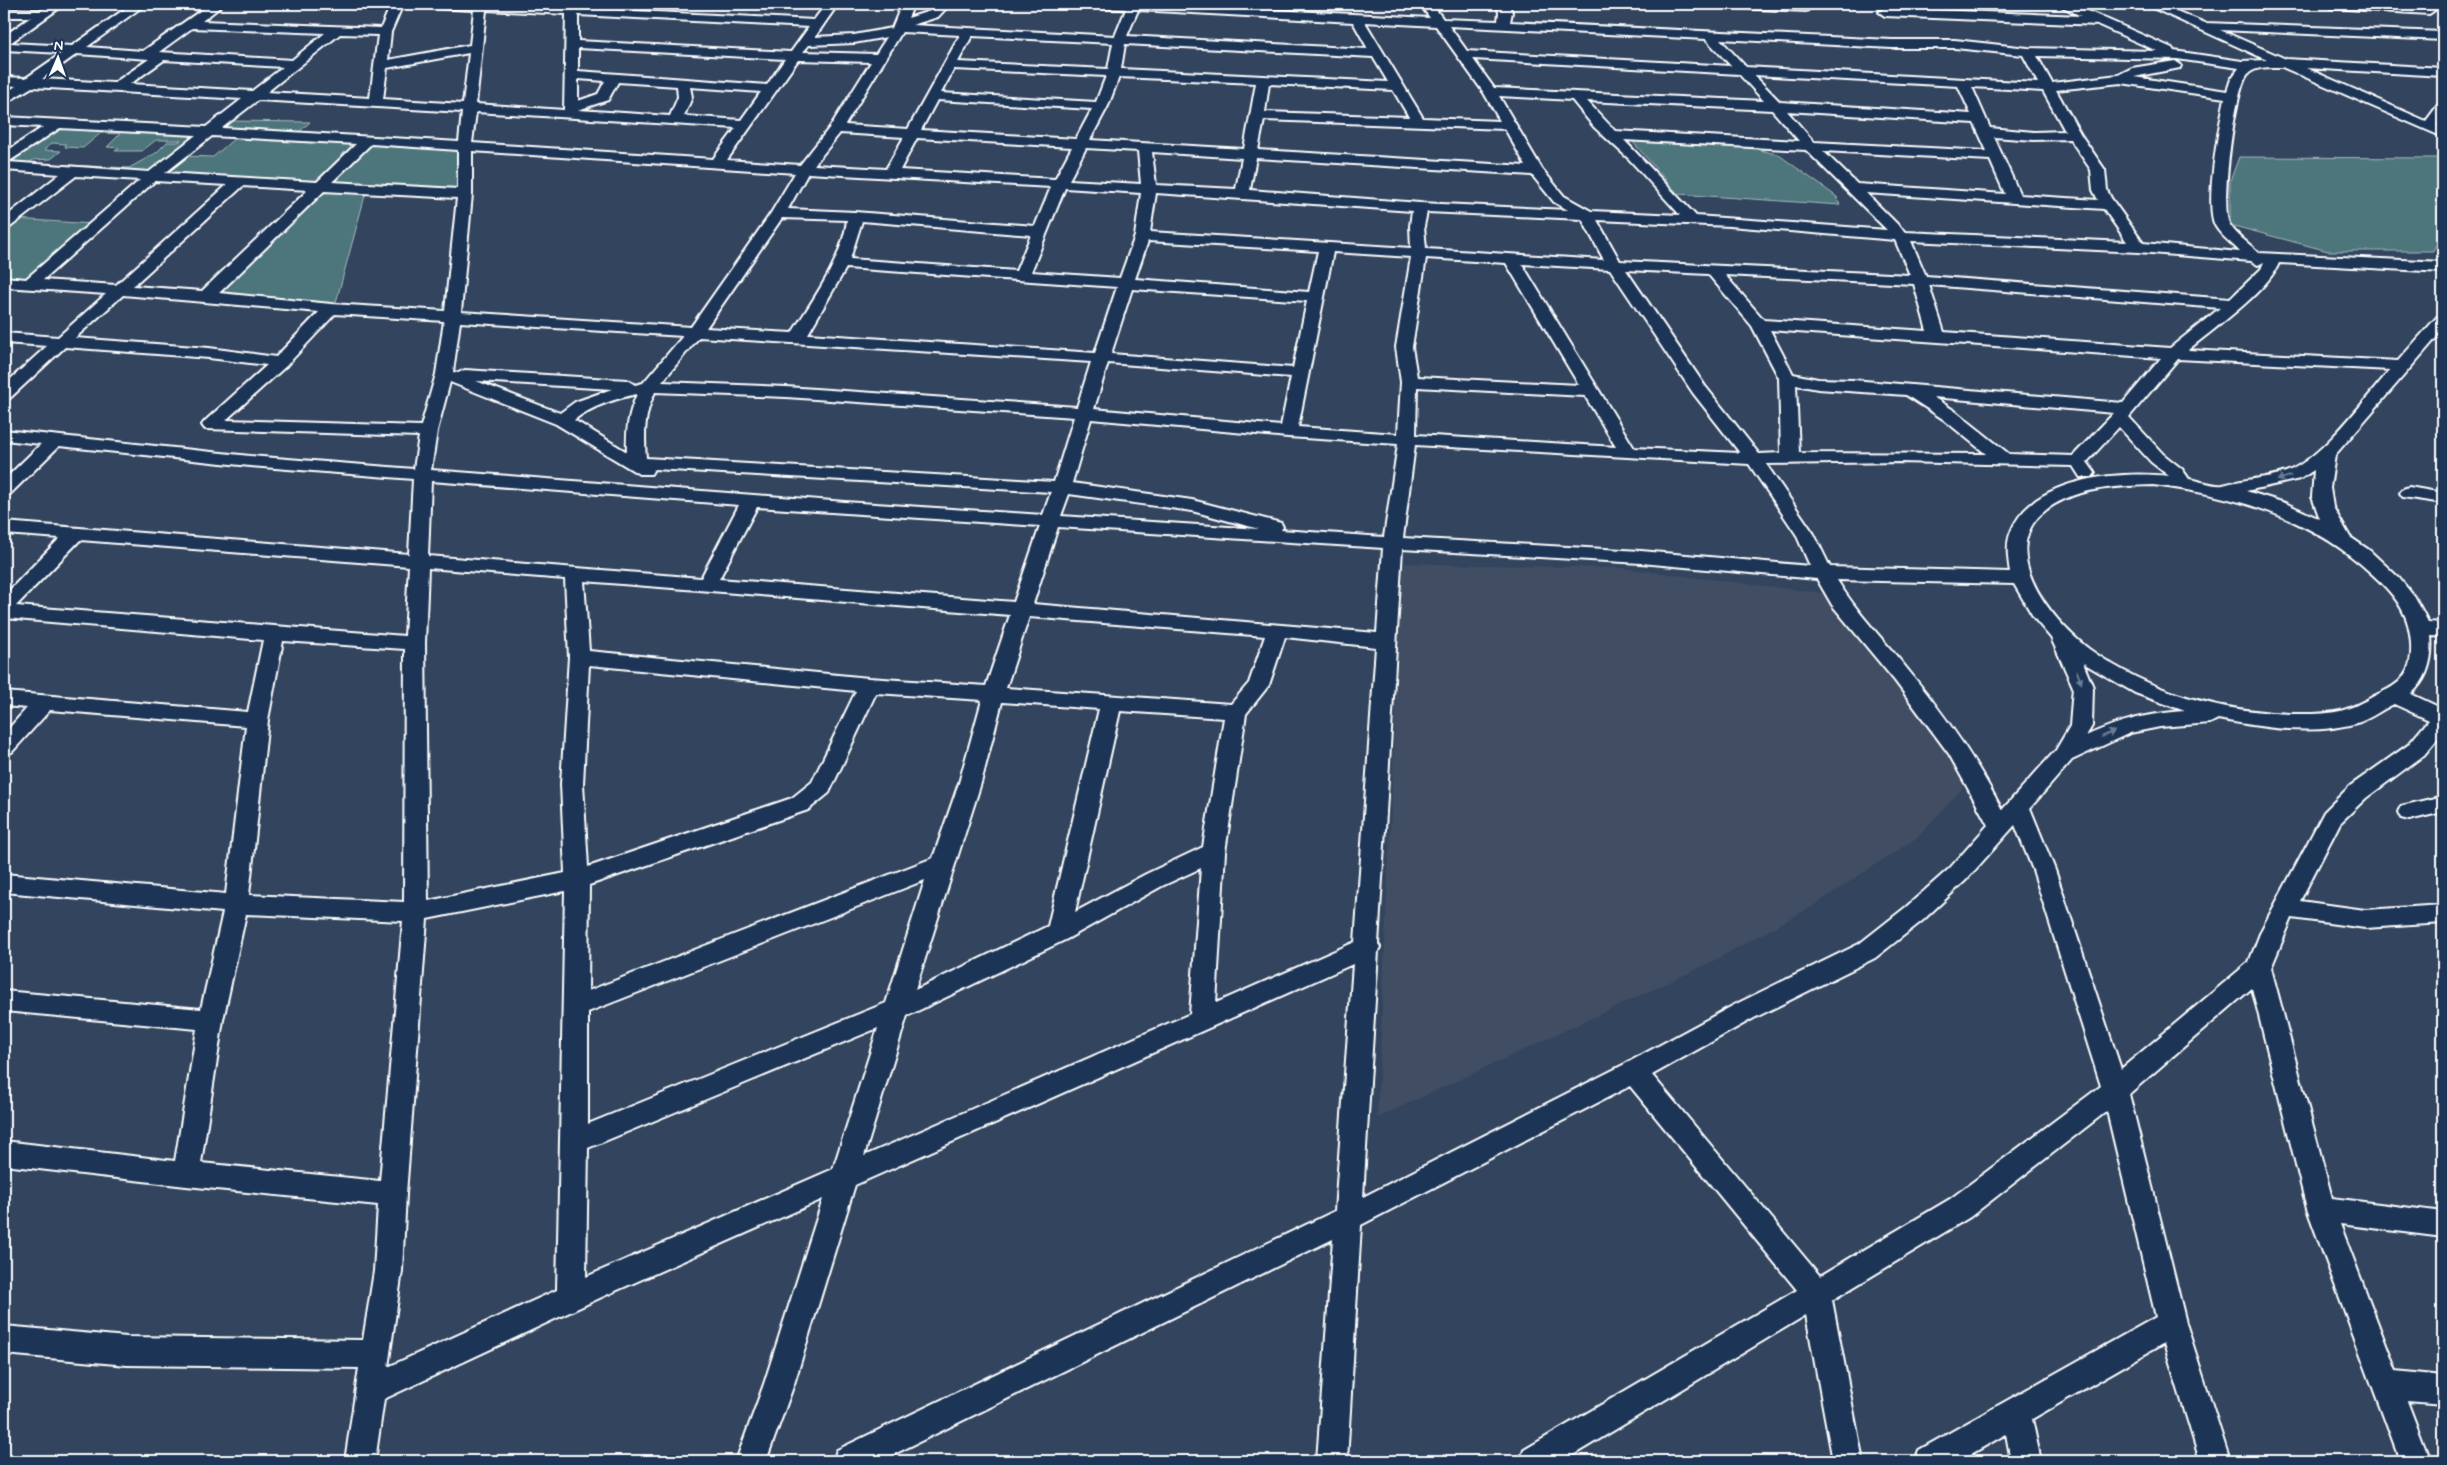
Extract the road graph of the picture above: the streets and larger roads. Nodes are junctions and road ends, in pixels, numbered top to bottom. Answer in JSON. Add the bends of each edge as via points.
{"nodes":[{"id":1,"x":58,"y":4,"type":"edge"},
{"id":2,"x":140,"y":4,"type":"edge"},
{"id":3,"x":218,"y":4,"type":"edge"},
{"id":4,"x":397,"y":4,"type":"edge"},
{"id":5,"x":435,"y":4,"type":"edge"},
{"id":6,"x":649,"y":4,"type":"edge"},
{"id":7,"x":666,"y":4,"type":"edge"},
{"id":8,"x":832,"y":4,"type":"edge"},
{"id":9,"x":908,"y":4,"type":"edge"},
{"id":10,"x":944,"y":4,"type":"edge"},
{"id":11,"x":1093,"y":4,"type":"edge"},
{"id":12,"x":1426,"y":4,"type":"edge"},
{"id":13,"x":1502,"y":4,"type":"edge"},
{"id":14,"x":1736,"y":4,"type":"edge"},
{"id":15,"x":2063,"y":4,"type":"edge"},
{"id":16,"x":2150,"y":4,"type":"edge"},
{"id":17,"x":2331,"y":4,"type":"edge"},
{"id":18,"x":481,"y":5,"type":"edge"},
{"id":19,"x":1133,"y":5,"type":"edge"},
{"id":20,"x":1197,"y":7,"type":"edge"},
{"id":21,"x":2433,"y":7,"type":"edge"},
{"id":22,"x":1883,"y":8,"type":"edge"},
{"id":23,"x":572,"y":11,"type":"junction"},
{"id":24,"x":1808,"y":12,"type":"edge"},
{"id":25,"x":4,"y":13,"type":"edge"},
{"id":26,"x":42,"y":14,"type":"junction"},
{"id":27,"x":626,"y":14,"type":"junction"},
{"id":28,"x":934,"y":14,"type":"junction"},
{"id":29,"x":1357,"y":19,"type":"junction"},
{"id":30,"x":2100,"y":21,"type":"junction"},
{"id":31,"x":1440,"y":22,"type":"junction"},
{"id":32,"x":191,"y":24,"type":"junction"},
{"id":33,"x":817,"y":24,"type":"junction"},
{"id":34,"x":657,"y":25,"type":"junction"},
{"id":35,"x":1502,"y":25,"type":"junction"},
{"id":36,"x":2198,"y":25,"type":"junction"},
{"id":37,"x":897,"y":28,"type":"junction"},
{"id":38,"x":950,"y":30,"type":"junction"},
{"id":39,"x":336,"y":31,"type":"junction"},
{"id":40,"x":968,"y":31,"type":"junction"},
{"id":41,"x":385,"y":32,"type":"junction"},
{"id":42,"x":2400,"y":34,"type":"junction"},
{"id":43,"x":1709,"y":35,"type":"junction"},
{"id":44,"x":2443,"y":36,"type":"edge"},
{"id":45,"x":1120,"y":38,"type":"junction"},
{"id":46,"x":1815,"y":40,"type":"junction"},
{"id":47,"x":4,"y":41,"type":"edge"},
{"id":48,"x":805,"y":41,"type":"junction"},
{"id":49,"x":572,"y":44,"type":"junction"},
{"id":50,"x":1220,"y":44,"type":"junction"},
{"id":51,"x":1892,"y":44,"type":"junction"},
{"id":52,"x":4,"y":46,"type":"edge"},
{"id":53,"x":644,"y":47,"type":"junction"},
{"id":54,"x":477,"y":48,"type":"junction"},
{"id":55,"x":958,"y":48,"type":"junction"},
{"id":56,"x":73,"y":50,"type":"junction"},
{"id":57,"x":2028,"y":52,"type":"junction"},
{"id":58,"x":1377,"y":53,"type":"junction"},
{"id":59,"x":147,"y":54,"type":"junction"},
{"id":60,"x":162,"y":55,"type":"junction"},
{"id":61,"x":1462,"y":55,"type":"junction"},
{"id":62,"x":794,"y":56,"type":"junction"},
{"id":63,"x":878,"y":58,"type":"junction"},
{"id":64,"x":2179,"y":60,"type":"junction"},
{"id":65,"x":2285,"y":63,"type":"junction"},
{"id":66,"x":298,"y":64,"type":"junction"},
{"id":67,"x":381,"y":65,"type":"junction"},
{"id":68,"x":948,"y":65,"type":"junction"},
{"id":69,"x":2255,"y":65,"type":"junction"},
{"id":70,"x":1000,"y":67,"type":"junction"},
{"id":71,"x":1744,"y":71,"type":"junction"},
{"id":72,"x":1114,"y":72,"type":"junction"},
{"id":73,"x":2443,"y":72,"type":"edge"},
{"id":74,"x":573,"y":75,"type":"junction"},
{"id":75,"x":1209,"y":77,"type":"junction"},
{"id":76,"x":610,"y":78,"type":"junction"},
{"id":77,"x":2121,"y":79,"type":"junction"},
{"id":78,"x":1263,"y":80,"type":"junction"},
{"id":79,"x":4,"y":81,"type":"edge"},
{"id":80,"x":31,"y":82,"type":"junction"},
{"id":81,"x":683,"y":83,"type":"junction"},
{"id":82,"x":1964,"y":84,"type":"junction"},
{"id":83,"x":1395,"y":86,"type":"junction"},
{"id":84,"x":2048,"y":87,"type":"junction"},
{"id":85,"x":115,"y":89,"type":"junction"},
{"id":86,"x":770,"y":89,"type":"junction"},
{"id":87,"x":1490,"y":92,"type":"junction"},
{"id":88,"x":2224,"y":94,"type":"dead end"},
{"id":89,"x":1577,"y":97,"type":"junction"},
{"id":90,"x":254,"y":98,"type":"junction"},
{"id":91,"x":4,"y":100,"type":"edge"},
{"id":92,"x":930,"y":100,"type":"junction"},
{"id":93,"x":600,"y":101,"type":"junction"},
{"id":94,"x":376,"y":103,"type":"junction"},
{"id":95,"x":1101,"y":106,"type":"junction"},
{"id":96,"x":1776,"y":106,"type":"junction"},
{"id":97,"x":2443,"y":108,"type":"edge"},
{"id":98,"x":470,"y":109,"type":"junction"},
{"id":99,"x":572,"y":110,"type":"junction"},
{"id":100,"x":619,"y":116,"type":"junction"},
{"id":101,"x":1260,"y":116,"type":"junction"},
{"id":102,"x":4,"y":121,"type":"edge"},
{"id":103,"x":675,"y":121,"type":"junction"},
{"id":104,"x":1418,"y":123,"type":"junction"},
{"id":105,"x":744,"y":124,"type":"junction"},
{"id":106,"x":55,"y":125,"type":"junction"},
{"id":107,"x":1511,"y":125,"type":"junction"},
{"id":108,"x":1981,"y":126,"type":"junction"},
{"id":109,"x":2428,"y":127,"type":"junction"},
{"id":110,"x":836,"y":129,"type":"junction"},
{"id":111,"x":209,"y":133,"type":"junction"},
{"id":112,"x":2443,"y":133,"type":"edge"},
{"id":113,"x":912,"y":134,"type":"junction"},
{"id":114,"x":2074,"y":134,"type":"junction"},
{"id":115,"x":1611,"y":135,"type":"junction"},
{"id":116,"x":368,"y":140,"type":"junction"},
{"id":117,"x":1082,"y":143,"type":"junction"},
{"id":118,"x":1144,"y":146,"type":"junction"},
{"id":119,"x":1810,"y":146,"type":"junction"},
{"id":120,"x":465,"y":147,"type":"junction"},
{"id":121,"x":1249,"y":153,"type":"junction"},
{"id":122,"x":1995,"y":156,"type":"junction"},
{"id":123,"x":4,"y":160,"type":"edge"},
{"id":124,"x":717,"y":163,"type":"junction"},
{"id":125,"x":4,"y":166,"type":"edge"},
{"id":126,"x":804,"y":169,"type":"junction"},
{"id":127,"x":1536,"y":171,"type":"junction"},
{"id":128,"x":72,"y":172,"type":"junction"},
{"id":129,"x":891,"y":173,"type":"junction"},
{"id":130,"x":152,"y":177,"type":"junction"},
{"id":131,"x":240,"y":182,"type":"junction"},
{"id":132,"x":1060,"y":183,"type":"junction"},
{"id":133,"x":318,"y":186,"type":"junction"},
{"id":134,"x":1149,"y":188,"type":"junction"},
{"id":135,"x":1852,"y":188,"type":"junction"},
{"id":136,"x":465,"y":194,"type":"junction"},
{"id":137,"x":1242,"y":194,"type":"junction"},
{"id":138,"x":2014,"y":198,"type":"junction"},
{"id":139,"x":2109,"y":205,"type":"junction"},
{"id":140,"x":1420,"y":207,"type":"junction"},
{"id":141,"x":778,"y":214,"type":"junction"},
{"id":142,"x":1586,"y":214,"type":"junction"},
{"id":143,"x":855,"y":216,"type":"junction"},
{"id":144,"x":1692,"y":220,"type":"junction"},
{"id":145,"x":4,"y":225,"type":"edge"},
{"id":146,"x":1040,"y":230,"type":"junction"},
{"id":147,"x":1142,"y":236,"type":"junction"},
{"id":148,"x":1901,"y":236,"type":"junction"},
{"id":149,"x":2138,"y":247,"type":"junction"},
{"id":150,"x":1326,"y":248,"type":"junction"},
{"id":151,"x":1419,"y":252,"type":"junction"},
{"id":152,"x":2255,"y":257,"type":"junction"},
{"id":153,"x":1511,"y":259,"type":"junction"},
{"id":154,"x":840,"y":263,"type":"junction"},
{"id":155,"x":2270,"y":264,"type":"junction"},
{"id":156,"x":1616,"y":265,"type":"junction"},
{"id":157,"x":2443,"y":267,"type":"edge"},
{"id":158,"x":1712,"y":269,"type":"junction"},
{"id":159,"x":1022,"y":276,"type":"junction"},
{"id":160,"x":1920,"y":280,"type":"junction"},
{"id":161,"x":4,"y":282,"type":"edge"},
{"id":162,"x":1126,"y":283,"type":"junction"},
{"id":163,"x":29,"y":284,"type":"junction"},
{"id":164,"x":118,"y":289,"type":"junction"},
{"id":165,"x":206,"y":296,"type":"junction"},
{"id":166,"x":1315,"y":297,"type":"junction"},
{"id":167,"x":2234,"y":304,"type":"junction"},
{"id":168,"x":331,"y":309,"type":"junction"},
{"id":169,"x":452,"y":316,"type":"junction"},
{"id":170,"x":2443,"y":320,"type":"edge"},
{"id":171,"x":1759,"y":324,"type":"junction"},
{"id":172,"x":696,"y":331,"type":"junction"},
{"id":173,"x":1937,"y":336,"type":"junction"},
{"id":174,"x":4,"y":338,"type":"edge"},
{"id":175,"x":798,"y":338,"type":"junction"},
{"id":176,"x":59,"y":342,"type":"junction"},
{"id":177,"x":2174,"y":353,"type":"junction"},
{"id":178,"x":1101,"y":358,"type":"junction"},
{"id":179,"x":280,"y":362,"type":"junction"},
{"id":180,"x":2402,"y":366,"type":"junction"},
{"id":181,"x":1299,"y":373,"type":"junction"},
{"id":182,"x":444,"y":374,"type":"junction"},
{"id":183,"x":1787,"y":378,"type":"junction"},
{"id":184,"x":1410,"y":382,"type":"junction"},
{"id":185,"x":649,"y":387,"type":"junction"},
{"id":186,"x":1910,"y":390,"type":"junction"},
{"id":187,"x":1592,"y":391,"type":"junction"},
{"id":188,"x":4,"y":394,"type":"edge"},
{"id":189,"x":1085,"y":413,"type":"junction"},
{"id":190,"x":2123,"y":413,"type":"junction"},
{"id":191,"x":562,"y":420,"type":"junction"},
{"id":192,"x":428,"y":431,"type":"junction"},
{"id":193,"x":1288,"y":432,"type":"junction"},
{"id":194,"x":4,"y":435,"type":"edge"},
{"id":195,"x":1407,"y":440,"type":"junction"},
{"id":196,"x":54,"y":441,"type":"junction"},
{"id":197,"x":1628,"y":453,"type":"junction"},
{"id":198,"x":2326,"y":454,"type":"junction"},
{"id":199,"x":1790,"y":458,"type":"junction"},
{"id":200,"x":1754,"y":459,"type":"junction"},
{"id":201,"x":2004,"y":459,"type":"junction"},
{"id":202,"x":2078,"y":461,"type":"junction"},
{"id":203,"x":637,"y":463,"type":"junction"},
{"id":204,"x":422,"y":473,"type":"junction"},
{"id":205,"x":2182,"y":482,"type":"junction"},
{"id":206,"x":2092,"y":484,"type":"junction"},
{"id":207,"x":1062,"y":486,"type":"junction"},
{"id":208,"x":2213,"y":488,"type":"junction"},
{"id":209,"x":4,"y":490,"type":"edge"},
{"id":210,"x":675,"y":493,"type":"junction"},
{"id":211,"x":2410,"y":493,"type":"dead end"},
{"id":212,"x":2443,"y":498,"type":"edge"},
{"id":213,"x":751,"y":500,"type":"junction"},
{"id":214,"x":1051,"y":520,"type":"junction"},
{"id":215,"x":4,"y":528,"type":"edge"},
{"id":216,"x":75,"y":534,"type":"junction"},
{"id":217,"x":1304,"y":537,"type":"junction"},
{"id":218,"x":1393,"y":544,"type":"junction"},
{"id":219,"x":2349,"y":544,"type":"junction"},
{"id":220,"x":420,"y":561,"type":"junction"},
{"id":221,"x":574,"y":573,"type":"junction"},
{"id":222,"x":1823,"y":573,"type":"junction"},
{"id":223,"x":2020,"y":578,"type":"junction"},
{"id":224,"x":707,"y":584,"type":"junction"},
{"id":225,"x":4,"y":606,"type":"edge"},
{"id":226,"x":1021,"y":610,"type":"junction"},
{"id":227,"x":4,"y":612,"type":"edge"},
{"id":228,"x":2420,"y":628,"type":"junction"},
{"id":229,"x":1277,"y":630,"type":"junction"},
{"id":230,"x":2443,"y":630,"type":"edge"},
{"id":231,"x":2058,"y":633,"type":"junction"},
{"id":232,"x":274,"y":634,"type":"junction"},
{"id":233,"x":1387,"y":641,"type":"junction"},
{"id":234,"x":415,"y":643,"type":"junction"},
{"id":235,"x":579,"y":657,"type":"junction"},
{"id":236,"x":869,"y":685,"type":"junction"},
{"id":237,"x":994,"y":694,"type":"junction"},
{"id":238,"x":2394,"y":695,"type":"junction"},
{"id":239,"x":4,"y":699,"type":"edge"},
{"id":240,"x":46,"y":702,"type":"junction"},
{"id":241,"x":1112,"y":704,"type":"junction"},
{"id":242,"x":1236,"y":712,"type":"junction"},
{"id":243,"x":2232,"y":716,"type":"junction"},
{"id":244,"x":2443,"y":718,"type":"edge"},
{"id":245,"x":257,"y":720,"type":"junction"},
{"id":246,"x":4,"y":747,"type":"edge"},
{"id":247,"x":2064,"y":755,"type":"junction"},
{"id":248,"x":2018,"y":804,"type":"junction"},
{"id":249,"x":2443,"y":804,"type":"edge"},
{"id":250,"x":2409,"y":812,"type":"dead end"},
{"id":251,"x":2000,"y":827,"type":"junction"},
{"id":252,"x":1214,"y":852,"type":"junction"},
{"id":253,"x":942,"y":864,"type":"junction"},
{"id":254,"x":577,"y":880,"type":"junction"},
{"id":255,"x":4,"y":883,"type":"edge"},
{"id":256,"x":236,"y":904,"type":"junction"},
{"id":257,"x":2286,"y":908,"type":"junction"},
{"id":258,"x":416,"y":912,"type":"junction"},
{"id":259,"x":2443,"y":914,"type":"edge"},
{"id":260,"x":1059,"y":932,"type":"junction"},
{"id":261,"x":1368,"y":947,"type":"junction"},
{"id":262,"x":2260,"y":968,"type":"junction"},
{"id":263,"x":4,"y":1001,"type":"edge"},
{"id":264,"x":576,"y":1006,"type":"junction"},
{"id":265,"x":898,"y":1009,"type":"junction"},
{"id":266,"x":211,"y":1020,"type":"junction"},
{"id":267,"x":1202,"y":1020,"type":"junction"},
{"id":268,"x":1634,"y":1072,"type":"junction"},
{"id":269,"x":2115,"y":1090,"type":"junction"},
{"id":270,"x":575,"y":1141,"type":"junction"},
{"id":271,"x":4,"y":1153,"type":"edge"},
{"id":272,"x":186,"y":1174,"type":"junction"},
{"id":273,"x":844,"y":1179,"type":"junction"},
{"id":274,"x":392,"y":1194,"type":"junction"},
{"id":275,"x":2321,"y":1209,"type":"junction"},
{"id":276,"x":1347,"y":1219,"type":"junction"},
{"id":277,"x":2443,"y":1224,"type":"edge"},
{"id":278,"x":1816,"y":1292,"type":"junction"},
{"id":279,"x":571,"y":1297,"type":"junction"},
{"id":280,"x":2172,"y":1324,"type":"junction"},
{"id":281,"x":4,"y":1340,"type":"edge"},
{"id":282,"x":377,"y":1354,"type":"junction"},
{"id":283,"x":2386,"y":1384,"type":"junction"},
{"id":284,"x":371,"y":1390,"type":"junction"},
{"id":285,"x":2443,"y":1390,"type":"edge"},
{"id":286,"x":2016,"y":1412,"type":"junction"},
{"id":287,"x":360,"y":1461,"type":"edge"},
{"id":288,"x":751,"y":1461,"type":"edge"},
{"id":289,"x":848,"y":1461,"type":"edge"},
{"id":290,"x":1332,"y":1461,"type":"edge"},
{"id":291,"x":1535,"y":1461,"type":"edge"},
{"id":292,"x":1848,"y":1461,"type":"edge"},
{"id":293,"x":1930,"y":1461,"type":"edge"},
{"id":294,"x":2026,"y":1461,"type":"edge"},
{"id":295,"x":2214,"y":1461,"type":"edge"},
{"id":296,"x":2415,"y":1461,"type":"edge"}],
"edges":[{"from":1,"to":26,"type":"street"},
{"from":2,"to":56,"type":"street"},
{"from":3,"to":32,"type":"street"},
{"from":4,"to":41,"type":"street"},
{"from":5,"to":18,"type":"street"},
{"from":6,"to":27,"type":"street"},
{"from":7,"to":34,"type":"street"},
{"from":8,"to":33,"type":"street"},
{"from":9,"to":37,"type":"street"},
{"from":10,"to":28,"type":"street"},
{"from":11,"to":19,"type":"street"},
{"from":12,"to":31,"type":"street"},
{"from":13,"to":35,"type":"street","via":[[1506,19]]},
{"from":14,"to":24,"type":"street"},
{"from":15,"to":30,"type":"street"},
{"from":16,"to":36,"type":"street"},
{"from":17,"to":21,"type":"street"},
{"from":18,"to":23,"type":"street"},
{"from":18,"to":54,"type":"street"},
{"from":19,"to":20,"type":"street"},
{"from":19,"to":45,"type":"street"},
{"from":20,"to":29,"type":"street"},
{"from":21,"to":42,"type":"street"},
{"from":22,"to":30,"type":"street"},
{"from":22,"to":51,"type":"street"},
{"from":23,"to":27,"type":"street"},
{"from":23,"to":49,"type":"street"},
{"from":24,"to":46,"type":"street"},
{"from":25,"to":26,"type":"street"},
{"from":26,"to":47,"type":"street"},
{"from":27,"to":34,"type":"street"},
{"from":28,"to":37,"type":"street"},
{"from":28,"to":38,"type":"street"},
{"from":29,"to":31,"type":"street"},
{"from":29,"to":58,"type":"street"},
{"from":30,"to":64,"type":"street"},
{"from":31,"to":35,"type":"street"},
{"from":31,"to":61,"type":"street"},
{"from":32,"to":39,"type":"street"},
{"from":32,"to":59,"type":"street"},
{"from":33,"to":34,"type":"street","via":[[676,16]]},
{"from":33,"to":48,"type":"street"},
{"from":34,"to":53,"type":"street"},
{"from":35,"to":43,"type":"street"},
{"from":36,"to":42,"type":"street"},
{"from":36,"to":65,"type":"street"},
{"from":37,"to":38,"type":"street"},
{"from":37,"to":48,"type":"street","via":[[854,39]]},
{"from":37,"to":63,"type":"street"},
{"from":38,"to":40,"type":"street"},
{"from":39,"to":41,"type":"street"},
{"from":39,"to":66,"type":"street"},
{"from":40,"to":45,"type":"street"},
{"from":40,"to":55,"type":"street"},
{"from":41,"to":67,"type":"street"},
{"from":42,"to":44,"type":"street"},
{"from":43,"to":46,"type":"street"},
{"from":43,"to":71,"type":"street"},
{"from":45,"to":50,"type":"street"},
{"from":45,"to":72,"type":"street"},
{"from":46,"to":51,"type":"street"},
{"from":48,"to":62,"type":"street"},
{"from":49,"to":53,"type":"street"},
{"from":49,"to":74,"type":"street"},
{"from":50,"to":58,"type":"street"},
{"from":50,"to":75,"type":"street"},
{"from":51,"to":57,"type":"street","via":[[1955,44]]},
{"from":52,"to":56,"type":"street"},
{"from":53,"to":62,"type":"street"},
{"from":53,"to":76,"type":"street"},
{"from":54,"to":67,"type":"street"},
{"from":54,"to":98,"type":"street"},
{"from":55,"to":68,"type":"street"},
{"from":55,"to":70,"type":"street","via":[[971,60]]},
{"from":56,"to":59,"type":"street"},
{"from":56,"to":80,"type":"street"},
{"from":57,"to":64,"type":"street"},
{"from":57,"to":84,"type":"street"},
{"from":58,"to":83,"type":"street"},
{"from":59,"to":60,"type":"street"},
{"from":60,"to":66,"type":"street"},
{"from":60,"to":85,"type":"street"},
{"from":61,"to":71,"type":"street"},
{"from":61,"to":87,"type":"street"},
{"from":62,"to":63,"type":"street"},
{"from":62,"to":86,"type":"street"},
{"from":63,"to":110,"type":"street"},
{"from":64,"to":69,"type":"street"},
{"from":64,"to":77,"type":"street","via":[[2137,71]]},
{"from":65,"to":69,"type":"street"},
{"from":65,"to":73,"type":"street"},
{"from":65,"to":109,"type":"street"},
{"from":66,"to":90,"type":"street"},
{"from":67,"to":94,"type":"street"},
{"from":68,"to":70,"type":"street"},
{"from":68,"to":92,"type":"street"},
{"from":69,"to":152,"type":"street","via":[[2244,70],[2237,79],[2219,182],[2222,226]]},
{"from":70,"to":72,"type":"street"},
{"from":71,"to":82,"type":"street"},
{"from":71,"to":96,"type":"street"},
{"from":72,"to":75,"type":"street"},
{"from":72,"to":95,"type":"street"},
{"from":74,"to":76,"type":"street"},
{"from":74,"to":99,"type":"street"},
{"from":75,"to":78,"type":"street"},
{"from":76,"to":81,"type":"street"},
{"from":76,"to":93,"type":"street","via":[[610,90]]},
{"from":77,"to":84,"type":"street"},
{"from":77,"to":88,"type":"street"},
{"from":78,"to":83,"type":"street"},
{"from":78,"to":101,"type":"street"},
{"from":79,"to":80,"type":"street"},
{"from":80,"to":85,"type":"street"},
{"from":80,"to":91,"type":"street"},
{"from":81,"to":86,"type":"street"},
{"from":81,"to":103,"type":"street","via":[[685,97]]},
{"from":82,"to":84,"type":"street"},
{"from":82,"to":108,"type":"street"},
{"from":83,"to":104,"type":"street"},
{"from":84,"to":114,"type":"street"},
{"from":85,"to":90,"type":"street"},
{"from":86,"to":105,"type":"street"},
{"from":87,"to":89,"type":"street"},
{"from":87,"to":107,"type":"street"},
{"from":89,"to":96,"type":"street"},
{"from":89,"to":115,"type":"street"},
{"from":90,"to":94,"type":"street"},
{"from":90,"to":111,"type":"street"},
{"from":92,"to":95,"type":"street","via":[[969,98]]},
{"from":92,"to":113,"type":"street"},
{"from":93,"to":99,"type":"street"},
{"from":93,"to":100,"type":"street","via":[[619,112]]},
{"from":94,"to":98,"type":"street"},
{"from":95,"to":117,"type":"street"},
{"from":96,"to":108,"type":"street"},
{"from":96,"to":119,"type":"street"},
{"from":97,"to":109,"type":"street"},
{"from":98,"to":99,"type":"street"},
{"from":98,"to":120,"type":"street"},
{"from":99,"to":100,"type":"street"},
{"from":100,"to":103,"type":"street"},
{"from":101,"to":104,"type":"street"},
{"from":101,"to":121,"type":"street"},
{"from":102,"to":106,"type":"street"},
{"from":103,"to":105,"type":"street"},
{"from":104,"to":107,"type":"street"},
{"from":105,"to":124,"type":"street"},
{"from":106,"to":111,"type":"street"},
{"from":106,"to":123,"type":"street"},
{"from":107,"to":127,"type":"street"},
{"from":108,"to":114,"type":"street","via":[[2034,136]]},
{"from":108,"to":122,"type":"street"},
{"from":109,"to":112,"type":"street"},
{"from":110,"to":113,"type":"street"},
{"from":110,"to":126,"type":"street"},
{"from":111,"to":116,"type":"street"},
{"from":111,"to":130,"type":"street"},
{"from":113,"to":117,"type":"street"},
{"from":113,"to":129,"type":"street"},
{"from":114,"to":139,"type":"street","via":[[2098,170],[2100,190]]},
{"from":115,"to":119,"type":"street"},
{"from":115,"to":144,"type":"street"},
{"from":116,"to":120,"type":"street"},
{"from":116,"to":133,"type":"street"},
{"from":117,"to":118,"type":"street"},
{"from":117,"to":132,"type":"street"},
{"from":118,"to":121,"type":"street"},
{"from":118,"to":134,"type":"street"},
{"from":119,"to":122,"type":"street"},
{"from":119,"to":135,"type":"street"},
{"from":120,"to":124,"type":"street"},
{"from":120,"to":136,"type":"street"},
{"from":121,"to":127,"type":"street"},
{"from":121,"to":137,"type":"street"},
{"from":122,"to":138,"type":"street"},
{"from":124,"to":126,"type":"street"},
{"from":125,"to":128,"type":"street"},
{"from":126,"to":129,"type":"street"},
{"from":126,"to":141,"type":"street"},
{"from":127,"to":142,"type":"street","via":[[1559,198]]},
{"from":128,"to":130,"type":"street"},
{"from":128,"to":145,"type":"street"},
{"from":129,"to":132,"type":"street"},
{"from":130,"to":131,"type":"street"},
{"from":130,"to":163,"type":"street"},
{"from":131,"to":133,"type":"street"},
{"from":131,"to":164,"type":"street"},
{"from":132,"to":134,"type":"street"},
{"from":132,"to":146,"type":"street"},
{"from":133,"to":136,"type":"street"},
{"from":133,"to":165,"type":"street"},
{"from":134,"to":137,"type":"street"},
{"from":134,"to":147,"type":"street"},
{"from":135,"to":138,"type":"street"},
{"from":135,"to":148,"type":"street"},
{"from":136,"to":169,"type":"street"},
{"from":137,"to":140,"type":"street"},
{"from":138,"to":139,"type":"street"},
{"from":139,"to":149,"type":"street"},
{"from":140,"to":142,"type":"street"},
{"from":140,"to":151,"type":"street","via":[[1417,226]]},
{"from":141,"to":143,"type":"street"},
{"from":141,"to":172,"type":"street"},
{"from":142,"to":144,"type":"street"},
{"from":142,"to":156,"type":"street"},
{"from":143,"to":146,"type":"street"},
{"from":143,"to":154,"type":"street","via":[[854,231]]},
{"from":144,"to":148,"type":"street"},
{"from":146,"to":159,"type":"street"},
{"from":147,"to":150,"type":"street"},
{"from":147,"to":162,"type":"street"},
{"from":148,"to":149,"type":"street"},
{"from":148,"to":160,"type":"street"},
{"from":149,"to":152,"type":"street"},
{"from":150,"to":151,"type":"street"},
{"from":150,"to":166,"type":"street"},
{"from":151,"to":153,"type":"street"},
{"from":151,"to":184,"type":"street","via":[[1404,347]]},
{"from":152,"to":155,"type":"street"},
{"from":153,"to":156,"type":"street"},
{"from":153,"to":187,"type":"street"},
{"from":154,"to":159,"type":"street"},
{"from":154,"to":175,"type":"street"},
{"from":155,"to":157,"type":"street"},
{"from":155,"to":167,"type":"street"},
{"from":156,"to":158,"type":"street"},
{"from":156,"to":200,"type":"street","via":[[1699,388]]},
{"from":158,"to":160,"type":"street"},
{"from":158,"to":171,"type":"street"},
{"from":159,"to":162,"type":"street"},
{"from":160,"to":167,"type":"street"},
{"from":160,"to":173,"type":"street"},
{"from":161,"to":163,"type":"street"},
{"from":162,"to":166,"type":"street"},
{"from":162,"to":178,"type":"street"},
{"from":163,"to":164,"type":"street"},
{"from":164,"to":165,"type":"street"},
{"from":164,"to":176,"type":"street"},
{"from":165,"to":168,"type":"street"},
{"from":166,"to":181,"type":"street"},
{"from":167,"to":177,"type":"street"},
{"from":168,"to":169,"type":"street"},
{"from":168,"to":179,"type":"street"},
{"from":169,"to":172,"type":"street"},
{"from":169,"to":182,"type":"street"},
{"from":170,"to":180,"type":"street"},
{"from":171,"to":173,"type":"street"},
{"from":171,"to":183,"type":"street"},
{"from":172,"to":175,"type":"street"},
{"from":172,"to":185,"type":"street"},
{"from":173,"to":177,"type":"street"},
{"from":174,"to":176,"type":"street"},
{"from":175,"to":178,"type":"street"},
{"from":176,"to":179,"type":"street","via":[[209,353]]},
{"from":176,"to":188,"type":"street"},
{"from":177,"to":180,"type":"street"},
{"from":177,"to":190,"type":"street"},
{"from":178,"to":181,"type":"street"},
{"from":178,"to":189,"type":"street"},
{"from":179,"to":192,"type":"street","via":[[211,425]]},
{"from":180,"to":198,"type":"street"},
{"from":181,"to":193,"type":"street"},
{"from":182,"to":185,"type":"street"},
{"from":182,"to":191,"type":"street"},
{"from":182,"to":192,"type":"street"},
{"from":183,"to":186,"type":"street","via":[[1818,384]]},
{"from":183,"to":199,"type":"street"},
{"from":184,"to":187,"type":"street"},
{"from":184,"to":195,"type":"street"},
{"from":185,"to":189,"type":"street","via":[[776,391]]},
{"from":185,"to":191,"type":"street","via":[[617,393],[581,406]]},
{"from":185,"to":203,"type":"street","via":[[635,431]]},
{"from":186,"to":190,"type":"street"},
{"from":186,"to":201,"type":"street","via":[[1949,415]]},
{"from":187,"to":197,"type":"street"},
{"from":189,"to":193,"type":"street"},
{"from":189,"to":207,"type":"street"},
{"from":190,"to":202,"type":"street"},
{"from":190,"to":205,"type":"street","via":[[2157,458]]},
{"from":191,"to":203,"type":"street"},
{"from":192,"to":204,"type":"street"},
{"from":193,"to":195,"type":"street"},
{"from":194,"to":196,"type":"street"},
{"from":195,"to":197,"type":"street"},
{"from":195,"to":218,"type":"street"},
{"from":196,"to":204,"type":"street","via":[[250,461]]},
{"from":196,"to":209,"type":"street"},
{"from":197,"to":200,"type":"street"},
{"from":198,"to":208,"type":"street","one_way":true,"via":[[2294,475],[2275,481]]},
{"from":198,"to":219,"type":"street","via":[[2321,503],[2328,518]]},
{"from":199,"to":200,"type":"street"},
{"from":199,"to":201,"type":"street"},
{"from":200,"to":222,"type":"street","via":[[1811,545]]},
{"from":201,"to":202,"type":"street"},
{"from":202,"to":206,"type":"street"},
{"from":203,"to":207,"type":"street"},
{"from":203,"to":210,"type":"street"},
{"from":204,"to":210,"type":"street"},
{"from":204,"to":220,"type":"street"},
{"from":205,"to":206,"type":"street","via":[[2125,480]]},
{"from":205,"to":208,"type":"street"},
{"from":206,"to":223,"type":"street","via":[[2051,499],[2036,510],[2021,529],[2016,552]]},
{"from":207,"to":214,"type":"street"},
{"from":207,"to":217,"type":"street","via":[[1206,507]]},
{"from":208,"to":219,"type":"street","via":[[2244,495],[2296,514]]},
{"from":210,"to":213,"type":"street"},
{"from":211,"to":212,"type":"street"},
{"from":213,"to":214,"type":"street"},
{"from":213,"to":224,"type":"street"},
{"from":214,"to":217,"type":"street"},
{"from":214,"to":226,"type":"street"},
{"from":215,"to":216,"type":"street"},
{"from":216,"to":220,"type":"street"},
{"from":216,"to":225,"type":"street"},
{"from":217,"to":218,"type":"street"},
{"from":218,"to":222,"type":"street","via":[[1641,556]]},
{"from":218,"to":233,"type":"street"},
{"from":219,"to":228,"type":"street","via":[[2395,585],[2411,607]]},
{"from":220,"to":221,"type":"street"},
{"from":220,"to":234,"type":"street"},
{"from":221,"to":224,"type":"street"},
{"from":221,"to":235,"type":"street"},
{"from":222,"to":223,"type":"street"},
{"from":222,"to":251,"type":"street","via":[[1839,600],[1957,749]]},
{"from":223,"to":231,"type":"street","via":[[2034,605]]},
{"from":224,"to":226,"type":"street"},
{"from":226,"to":229,"type":"street"},
{"from":226,"to":237,"type":"street"},
{"from":227,"to":232,"type":"street"},
{"from":228,"to":230,"type":"street"},
{"from":228,"to":238,"type":"street","via":[[2422,658],[2409,685]]},
{"from":229,"to":233,"type":"street"},
{"from":229,"to":242,"type":"street","via":[[1259,685]]},
{"from":231,"to":243,"type":"street","via":[[2092,659],[2138,685],[2188,705]]},
{"from":231,"to":247,"type":"street","one_way":true,"via":[[2083,687],[2081,726]]},
{"from":232,"to":234,"type":"street"},
{"from":232,"to":245,"type":"street"},
{"from":233,"to":261,"type":"street"},
{"from":234,"to":258,"type":"street"},
{"from":235,"to":236,"type":"street"},
{"from":235,"to":254,"type":"street","via":[[572,784]]},
{"from":236,"to":237,"type":"street"},
{"from":236,"to":254,"type":"street","via":[[820,787],[800,804]]},
{"from":237,"to":241,"type":"street"},
{"from":237,"to":253,"type":"street","via":[[970,784]]},
{"from":238,"to":243,"type":"street","via":[[2358,715],[2329,720],[2288,722]]},
{"from":238,"to":244,"type":"street"},
{"from":239,"to":240,"type":"street"},
{"from":240,"to":245,"type":"street"},
{"from":240,"to":246,"type":"street"},
{"from":241,"to":242,"type":"street"},
{"from":241,"to":260,"type":"street"},
{"from":242,"to":252,"type":"street"},
{"from":247,"to":243,"type":"street","one_way":true,"via":[[2125,727],[2160,720]]},
{"from":244,"to":257,"type":"street","via":[[2416,750],[2358,792],[2332,818]]},
{"from":245,"to":256,"type":"street"},
{"from":247,"to":248,"type":"street"},
{"from":248,"to":251,"type":"street"},
{"from":248,"to":269,"type":"street","via":[[2044,870]]},
{"from":249,"to":250,"type":"street"},
{"from":251,"to":268,"type":"street","via":[[1940,892],[1867,951],[1745,1011]]},
{"from":252,"to":260,"type":"street","via":[[1154,880]]},
{"from":252,"to":267,"type":"street"},
{"from":253,"to":264,"type":"street"},
{"from":253,"to":265,"type":"street"},
{"from":254,"to":258,"type":"street"},
{"from":254,"to":264,"type":"street"},
{"from":255,"to":256,"type":"street"},
{"from":256,"to":258,"type":"street"},
{"from":256,"to":266,"type":"street"},
{"from":257,"to":259,"type":"street","via":[[2365,919]]},
{"from":257,"to":262,"type":"street"},
{"from":258,"to":274,"type":"street"},
{"from":260,"to":265,"type":"street"},
{"from":261,"to":267,"type":"street"},
{"from":261,"to":276,"type":"street"},
{"from":262,"to":269,"type":"street"},
{"from":262,"to":275,"type":"street"},
{"from":263,"to":266,"type":"street"},
{"from":264,"to":270,"type":"street"},
{"from":265,"to":270,"type":"street"},
{"from":265,"to":273,"type":"street"},
{"from":266,"to":272,"type":"street"},
{"from":267,"to":273,"type":"street"},
{"from":268,"to":276,"type":"street"},
{"from":268,"to":278,"type":"street"},
{"from":269,"to":278,"type":"street","via":[[1960,1208]]},
{"from":269,"to":280,"type":"street"},
{"from":270,"to":279,"type":"street"},
{"from":271,"to":272,"type":"street"},
{"from":272,"to":274,"type":"street"},
{"from":273,"to":279,"type":"street"},
{"from":273,"to":288,"type":"street","via":[[780,1384]]},
{"from":274,"to":282,"type":"street","via":[[388,1271]]},
{"from":275,"to":277,"type":"street"},
{"from":275,"to":283,"type":"street"},
{"from":276,"to":289,"type":"street"},
{"from":276,"to":290,"type":"street"},
{"from":278,"to":291,"type":"street"},
{"from":278,"to":292,"type":"street"},
{"from":279,"to":284,"type":"street"},
{"from":280,"to":286,"type":"street"},
{"from":280,"to":295,"type":"street"},
{"from":281,"to":282,"type":"street","via":[[127,1352]]},
{"from":282,"to":284,"type":"street"},
{"from":283,"to":285,"type":"street"},
{"from":283,"to":296,"type":"street"},
{"from":284,"to":287,"type":"street"},
{"from":286,"to":293,"type":"street"},
{"from":286,"to":294,"type":"street"}]}
